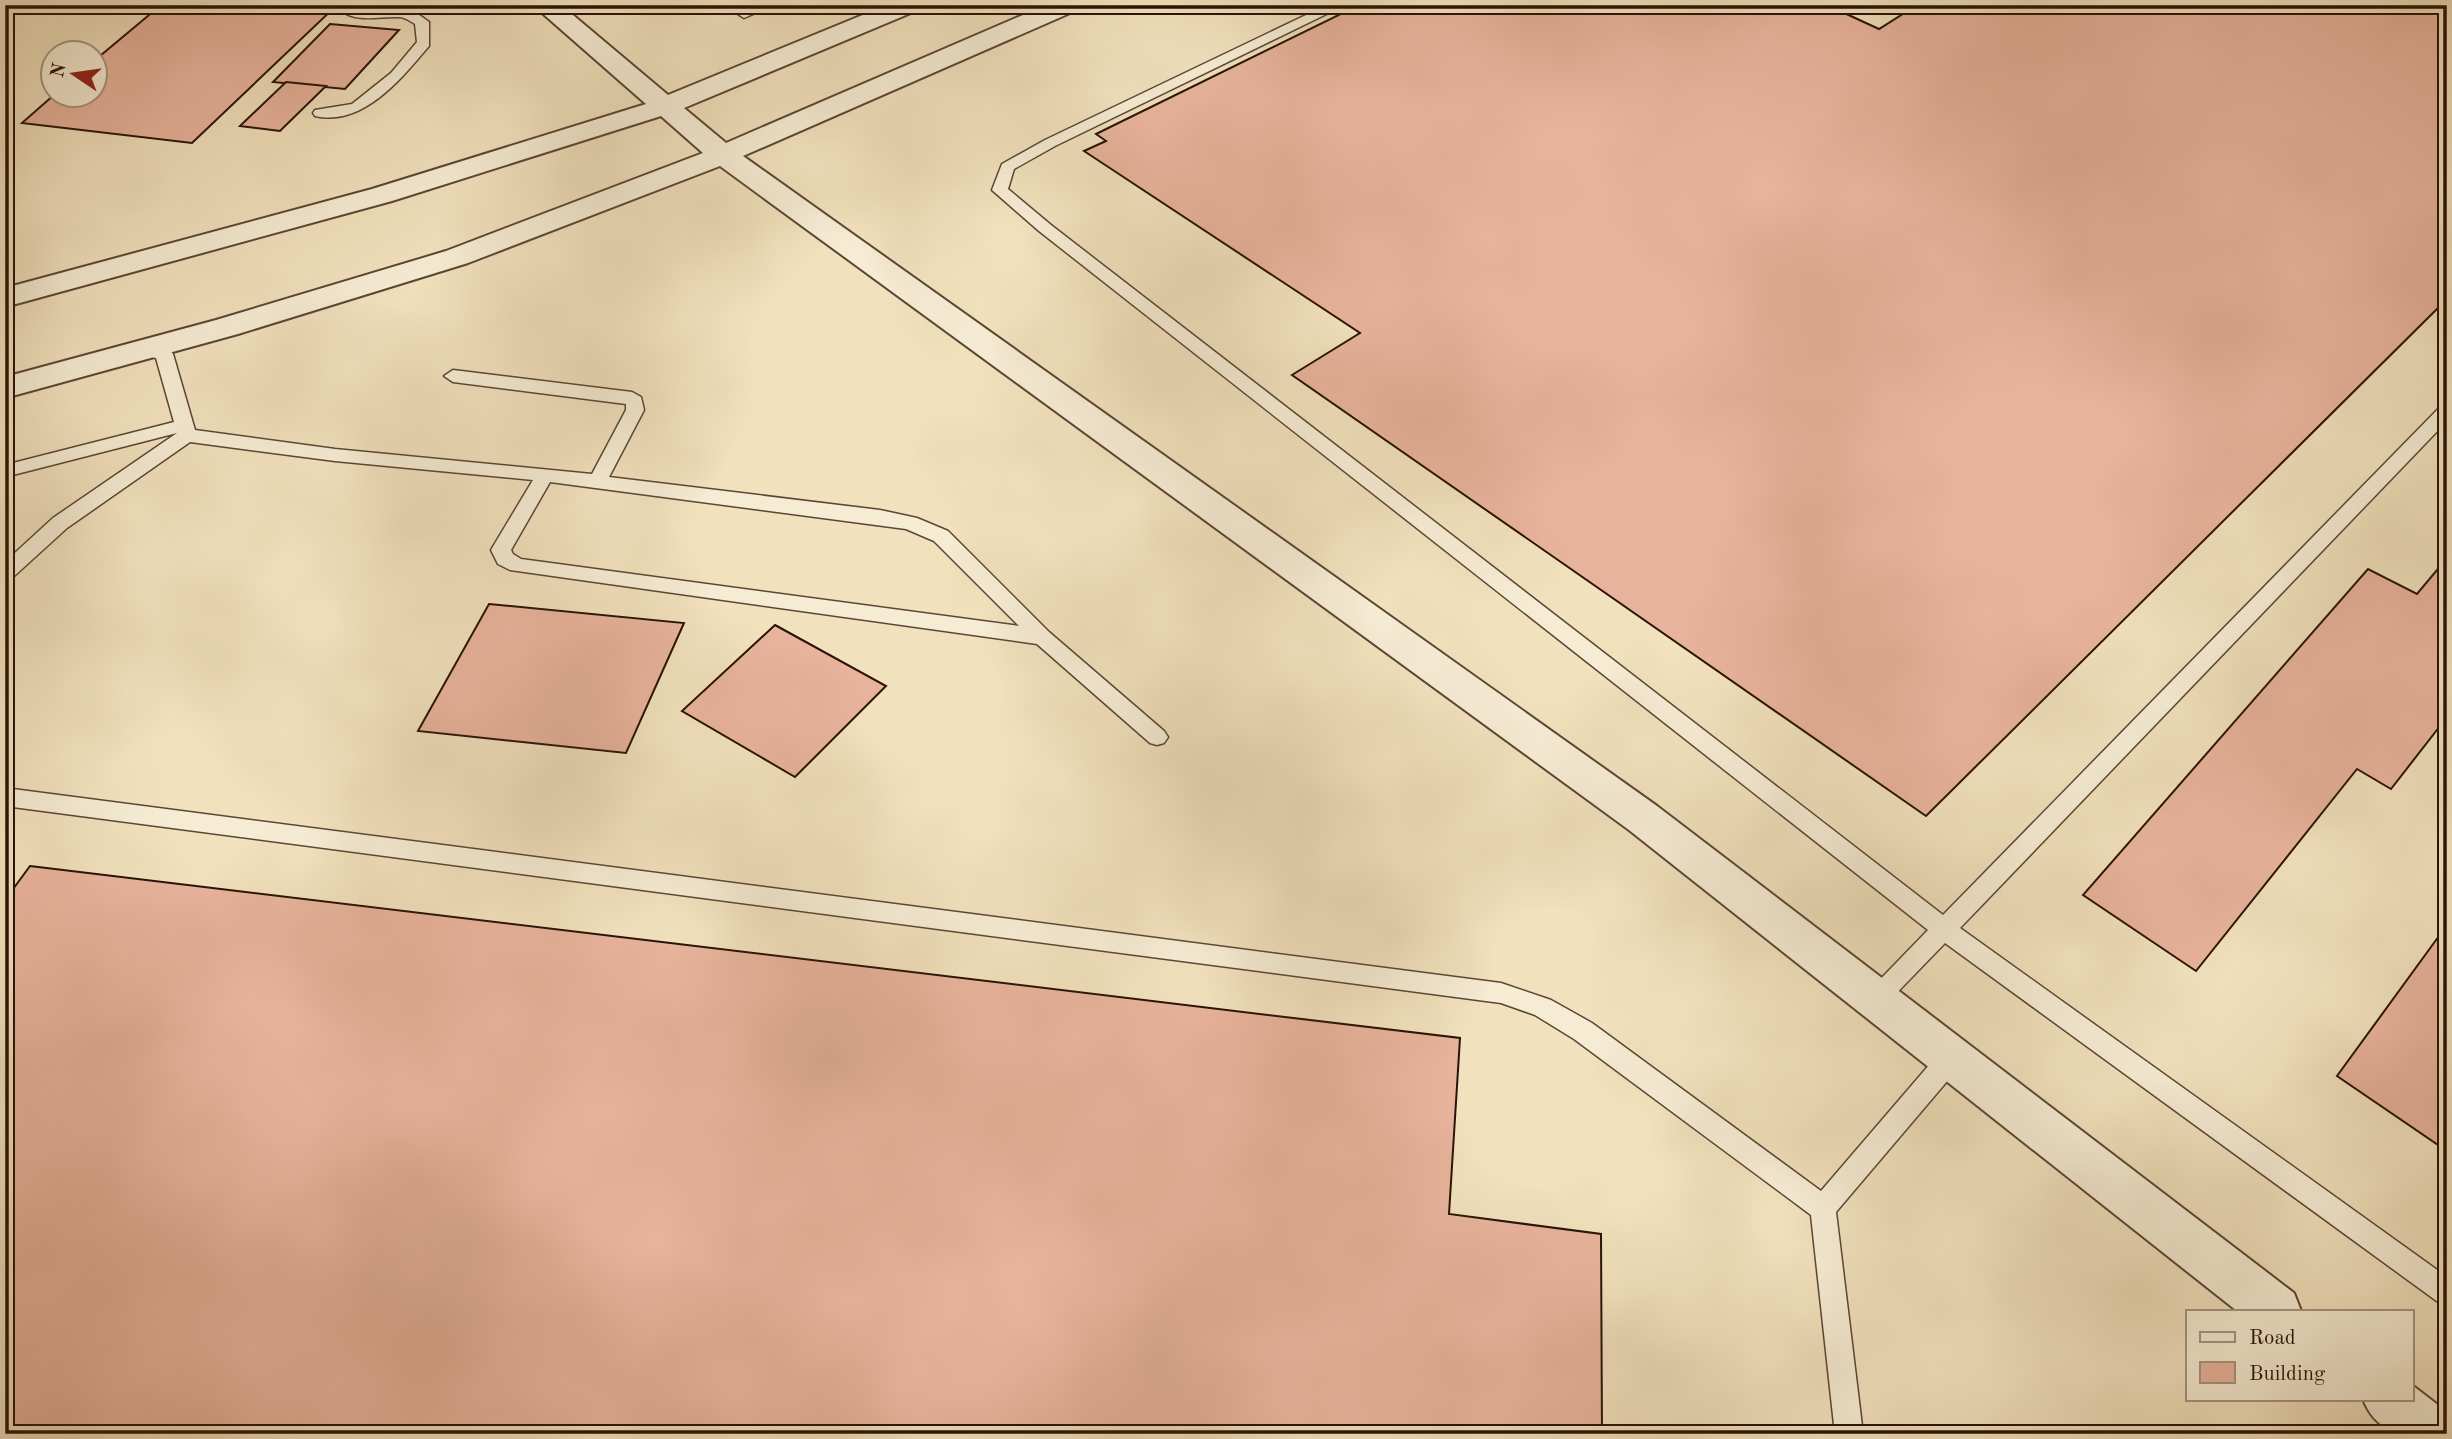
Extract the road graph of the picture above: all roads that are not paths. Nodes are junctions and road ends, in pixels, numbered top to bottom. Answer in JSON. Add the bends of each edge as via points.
{"nodes":[{"id":1,"x":419,"y":5,"type":"edge"},
{"id":2,"x":545,"y":5,"type":"edge"},
{"id":3,"x":731,"y":5,"type":"edge"},
{"id":4,"x":766,"y":5,"type":"edge"},
{"id":5,"x":909,"y":5,"type":"edge"},
{"id":6,"x":1068,"y":5,"type":"edge"},
{"id":7,"x":1338,"y":5,"type":"edge"},
{"id":8,"x":1860,"y":5,"type":"edge"},
{"id":9,"x":1891,"y":5,"type":"edge"},
{"id":10,"x":349,"y":11,"type":"dead end"},
{"id":11,"x":404,"y":12,"type":"junction"},
{"id":12,"x":666,"y":106,"type":"junction"},
{"id":13,"x":320,"y":114,"type":"dead end"},
{"id":14,"x":723,"y":155,"type":"junction"},
{"id":15,"x":5,"y":298,"type":"edge"},
{"id":16,"x":144,"y":350,"type":"junction"},
{"id":17,"x":453,"y":376,"type":"dead end"},
{"id":18,"x":5,"y":388,"type":"edge"},
{"id":19,"x":2447,"y":411,"type":"edge"},
{"id":20,"x":186,"y":430,"type":"junction"},
{"id":21,"x":5,"y":471,"type":"edge"},
{"id":22,"x":545,"y":475,"type":"junction"},
{"id":23,"x":597,"y":482,"type":"junction"},
{"id":24,"x":5,"y":573,"type":"edge"},
{"id":25,"x":1042,"y":637,"type":"junction"},
{"id":26,"x":1157,"y":737,"type":"dead end"},
{"id":27,"x":5,"y":797,"type":"edge"},
{"id":28,"x":1945,"y":930,"type":"junction"},
{"id":29,"x":1876,"y":999,"type":"junction"},
{"id":30,"x":1951,"y":1058,"type":"junction"},
{"id":31,"x":1823,"y":1208,"type":"junction"},
{"id":32,"x":2447,"y":1293,"type":"edge"},
{"id":33,"x":2275,"y":1310,"type":"edge"},
{"id":34,"x":2389,"y":1400,"type":"edge"},
{"id":35,"x":1849,"y":1434,"type":"edge"},
{"id":36,"x":2433,"y":1434,"type":"edge"}],
"edges":[{"from":1,"to":11,"type":"lane"},
{"from":2,"to":12,"type":"street"},
{"from":3,"to":4,"type":"lane","via":[[744,15]]},
{"from":5,"to":12,"type":"street"},
{"from":6,"to":14,"type":"street"},
{"from":7,"to":28,"type":"lane","via":[[1050,143],[1007,167],[1000,190]]},
{"from":8,"to":9,"type":"lane"},
{"from":10,"to":11,"type":"lane"},
{"from":11,"to":13,"type":"lane","via":[[422,22],[424,43],[396,76],[356,108]]},
{"from":12,"to":14,"type":"street"},
{"from":12,"to":15,"type":"street","via":[[382,194]]},
{"from":14,"to":16,"type":"street","via":[[457,257]]},
{"from":14,"to":29,"type":"street","via":[[1643,818]]},
{"from":16,"to":18,"type":"street"},
{"from":16,"to":20,"type":"lane","via":[[164,354]]},
{"from":17,"to":23,"type":"lane","via":[[635,401],[635,410]]},
{"from":19,"to":28,"type":"lane"},
{"from":20,"to":21,"type":"lane"},
{"from":20,"to":22,"type":"lane","via":[[335,455]]},
{"from":20,"to":24,"type":"lane","via":[[60,523]]},
{"from":22,"to":23,"type":"lane"},
{"from":22,"to":25,"type":"lane","via":[[500,550],[517,565]]},
{"from":23,"to":25,"type":"lane","via":[[910,523],[941,536]]},
{"from":25,"to":26,"type":"lane"},
{"from":27,"to":31,"type":"lane","via":[[1501,993],[1543,1007],[1583,1031]]},
{"from":28,"to":29,"type":"lane"},
{"from":28,"to":32,"type":"lane"},
{"from":29,"to":30,"type":"street"},
{"from":30,"to":31,"type":"lane"},
{"from":30,"to":33,"type":"street"},
{"from":31,"to":35,"type":"lane"},
{"from":34,"to":36,"type":"street"}]}
